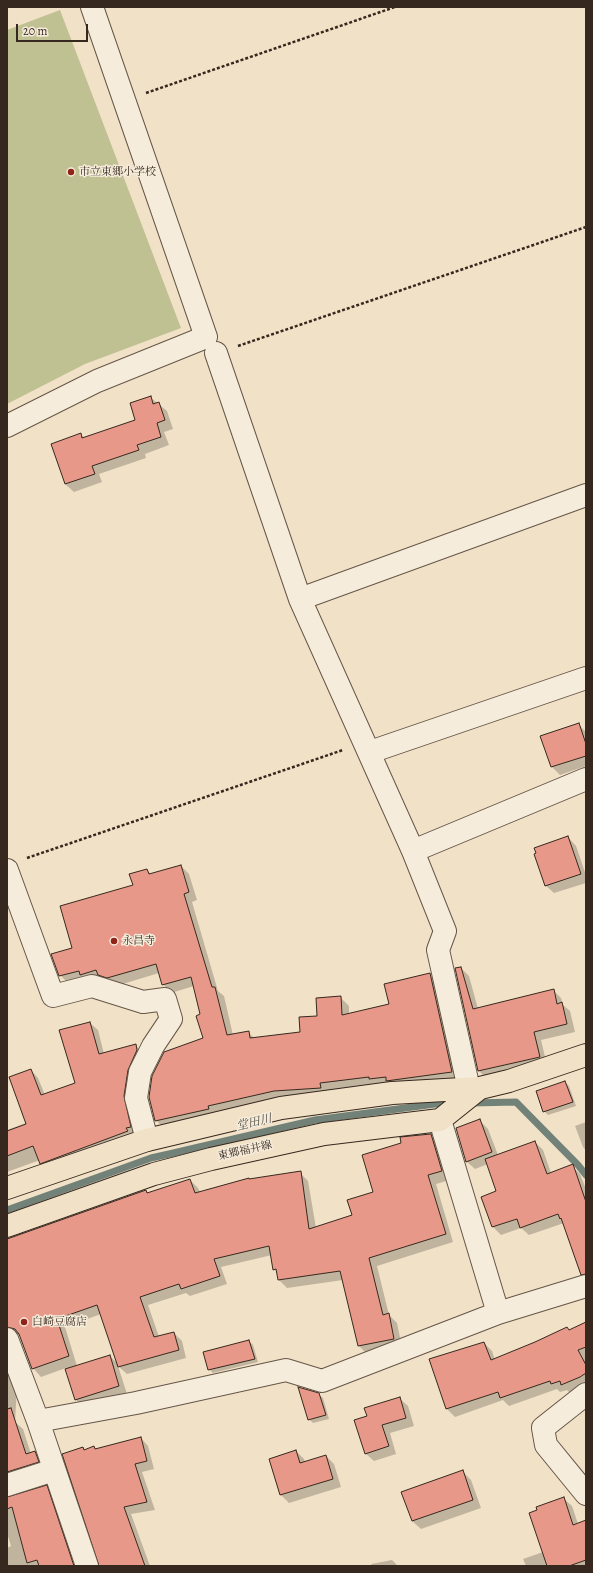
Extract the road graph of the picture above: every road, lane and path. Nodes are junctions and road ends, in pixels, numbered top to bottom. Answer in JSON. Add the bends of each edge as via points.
{"nodes":[{"id":1,"x":92,"y":7,"type":"edge"},
{"id":2,"x":395,"y":7,"type":"edge"},
{"id":3,"x":125,"y":101,"type":"junction"},
{"id":4,"x":586,"y":227,"type":"edge"},
{"id":5,"x":216,"y":353,"type":"joint"},
{"id":6,"x":7,"y":426,"type":"edge"},
{"id":7,"x":586,"y":495,"type":"edge"},
{"id":8,"x":300,"y":599,"type":"junction"},
{"id":9,"x":586,"y":678,"type":"edge"},
{"id":10,"x":368,"y":747,"type":"junction"},
{"id":11,"x":586,"y":779,"type":"edge"},
{"id":12,"x":413,"y":851,"type":"junction"},
{"id":13,"x":14,"y":865,"type":"edge"},
{"id":14,"x":586,"y":1055,"type":"edge"},
{"id":15,"x":475,"y":1088,"type":"junction"},
{"id":16,"x":446,"y":1115,"type":"junction"},
{"id":17,"x":147,"y":1140,"type":"junction"},
{"id":18,"x":7,"y":1188,"type":"edge"},
{"id":19,"x":7,"y":1226,"type":"edge"},
{"id":20,"x":586,"y":1286,"type":"edge"},
{"id":21,"x":498,"y":1313,"type":"junction"},
{"id":22,"x":7,"y":1339,"type":"edge"},
{"id":23,"x":586,"y":1394,"type":"edge"},
{"id":24,"x":38,"y":1421,"type":"junction"},
{"id":25,"x":54,"y":1470,"type":"junction"},
{"id":26,"x":7,"y":1485,"type":"edge"},
{"id":27,"x":586,"y":1494,"type":"edge"},
{"id":28,"x":87,"y":1566,"type":"edge"}],
"edges":[{"from":1,"to":3,"type":"street"},
{"from":2,"to":3,"type":"path"},
{"from":3,"to":6,"type":"street","via":[[206,337],[97,380]]},
{"from":4,"to":5,"type":"path"},
{"from":5,"to":8,"type":"street"},
{"from":7,"to":8,"type":"street"},
{"from":8,"to":10,"type":"street"},
{"from":9,"to":10,"type":"street"},
{"from":10,"to":12,"type":"street"},
{"from":10,"to":13,"type":"path"},
{"from":11,"to":12,"type":"street"},
{"from":12,"to":15,"type":"street","via":[[445,931],[438,950]]},
{"from":13,"to":17,"type":"street","via":[[53,996],[92,986],[143,1002],[165,999],[171,1019],[140,1072],[136,1098]]},
{"from":14,"to":15,"type":"main road","via":[[509,1081]]},
{"from":15,"to":16,"type":"main road"},
{"from":15,"to":17,"type":"main road","via":[[392,1093],[281,1108]]},
{"from":16,"to":19,"type":"main road","name":"東郷福井線","via":[[324,1134],[211,1159],[154,1174]]},
{"from":16,"to":21,"type":"street"},
{"from":17,"to":18,"type":"main road"},
{"from":20,"to":21,"type":"street"},
{"from":21,"to":24,"type":"street","via":[[322,1381],[286,1370],[136,1403]]},
{"from":22,"to":24,"type":"street"},
{"from":23,"to":27,"type":"street","via":[[543,1428],[546,1445]]},
{"from":24,"to":25,"type":"street"},
{"from":25,"to":26,"type":"street"},
{"from":25,"to":28,"type":"street"}]}
